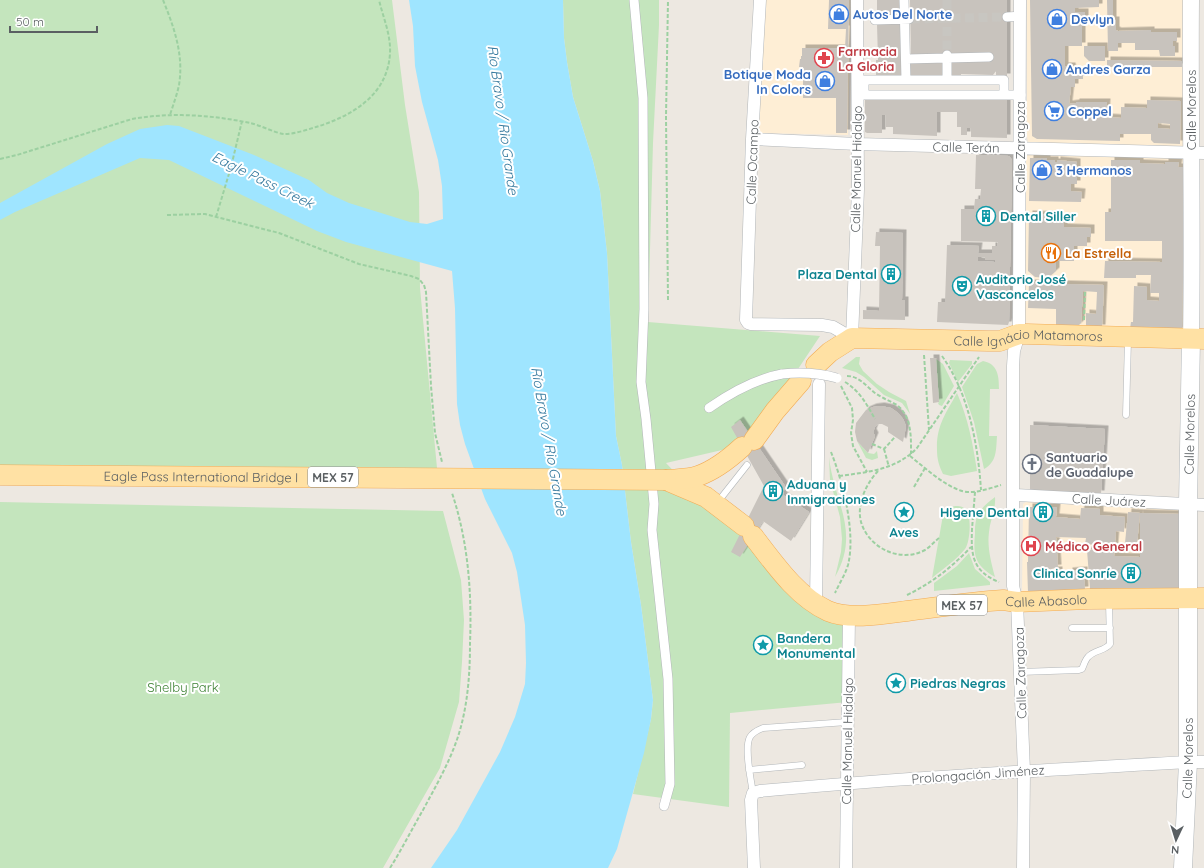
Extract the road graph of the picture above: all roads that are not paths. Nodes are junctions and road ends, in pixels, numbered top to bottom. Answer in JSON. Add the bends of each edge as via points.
{"nodes":[{"id":1,"x":634,"y":0,"type":"edge"},
{"id":2,"x":760,"y":0,"type":"edge"},
{"id":3,"x":858,"y":0,"type":"edge"},
{"id":4,"x":904,"y":0,"type":"edge"},
{"id":5,"x":1020,"y":0,"type":"edge"},
{"id":6,"x":1191,"y":0,"type":"edge"},
{"id":7,"x":1020,"y":16,"type":"junction"},
{"id":8,"x":1007,"y":17,"type":"tunnel mouth"},
{"id":9,"x":908,"y":19,"type":"junction"},
{"id":10,"x":875,"y":20,"type":"dead end"},
{"id":11,"x":947,"y":57,"type":"junction"},
{"id":12,"x":989,"y":57,"type":"dead end"},
{"id":13,"x":906,"y":59,"type":"junction"},
{"id":14,"x":906,"y":80,"type":"junction"},
{"id":15,"x":947,"y":80,"type":"junction"},
{"id":16,"x":860,"y":95,"type":"junction"},
{"id":17,"x":1004,"y":95,"type":"junction"},
{"id":18,"x":1021,"y":95,"type":"junction"},
{"id":19,"x":752,"y":139,"type":"junction"},
{"id":20,"x":857,"y":144,"type":"junction"},
{"id":21,"x":1020,"y":148,"type":"junction"},
{"id":22,"x":1197,"y":152,"type":"edge"},
{"id":23,"x":748,"y":323,"type":"joint"},
{"id":24,"x":1019,"y":334,"type":"junction"},
{"id":25,"x":1128,"y":337,"type":"junction"},
{"id":26,"x":852,"y":338,"type":"junction"},
{"id":27,"x":1198,"y":339,"type":"edge"},
{"id":28,"x":818,"y":363,"type":"dead end"},
{"id":29,"x":836,"y":378,"type":"road end"},
{"id":30,"x":810,"y":383,"type":"joint"},
{"id":31,"x":709,"y":408,"type":"dead end"},
{"id":32,"x":1126,"y":415,"type":"dead end"},
{"id":33,"x":748,"y":450,"type":"junction"},
{"id":34,"x":0,"y":475,"type":"edge"},
{"id":35,"x":666,"y":480,"type":"junction"},
{"id":36,"x":1014,"y":495,"type":"junction"},
{"id":37,"x":716,"y":504,"type":"junction"},
{"id":38,"x":1196,"y":505,"type":"edge"},
{"id":39,"x":1196,"y":598,"type":"edge"},
{"id":40,"x":1108,"y":599,"type":"junction"},
{"id":41,"x":1017,"y":602,"type":"junction"},
{"id":42,"x":816,"y":603,"type":"junction"},
{"id":43,"x":849,"y":615,"type":"junction"},
{"id":44,"x":1072,"y":628,"type":"dead end"},
{"id":45,"x":1110,"y":628,"type":"junction"},
{"id":46,"x":1020,"y":672,"type":"junction"},
{"id":47,"x":848,"y":722,"type":"junction"},
{"id":48,"x":1196,"y":762,"type":"edge"},
{"id":49,"x":802,"y":765,"type":"dead end"},
{"id":50,"x":749,"y":770,"type":"junction"},
{"id":51,"x":1024,"y":771,"type":"junction"},
{"id":52,"x":847,"y":783,"type":"junction"},
{"id":53,"x":753,"y":794,"type":"junction"},
{"id":54,"x":664,"y":806,"type":"dead end"},
{"id":55,"x":754,"y":868,"type":"edge"},
{"id":56,"x":846,"y":868,"type":"edge"},
{"id":57,"x":1023,"y":868,"type":"edge"},
{"id":58,"x":1183,"y":868,"type":"edge"}],
"edges":[{"from":1,"to":54,"type":"street","via":[[643,98],[644,309],[641,382],[654,504],[652,530],[668,679],[670,784]]},
{"from":2,"to":19,"type":"street","name":"Calle Ocampo"},
{"from":3,"to":16,"type":"street","name":"Calle Manuel Hidalgo"},
{"from":4,"to":9,"type":"street"},
{"from":5,"to":7,"type":"street","name":"Calle Zaragoza"},
{"from":6,"to":22,"type":"street","name":"Calle Morelos"},
{"from":7,"to":8,"type":"street"},
{"from":7,"to":18,"type":"street","name":"Calle Zaragoza"},
{"from":9,"to":10,"type":"street"},
{"from":9,"to":13,"type":"street"},
{"from":11,"to":12,"type":"street"},
{"from":11,"to":13,"type":"street"},
{"from":11,"to":15,"type":"street"},
{"from":13,"to":14,"type":"street"},
{"from":14,"to":15,"type":"street"},
{"from":14,"to":16,"type":"street","via":[[864,80]]},
{"from":15,"to":17,"type":"street","via":[[1004,80]]},
{"from":16,"to":17,"type":"street"},
{"from":16,"to":20,"type":"street","name":"Calle Manuel Hidalgo"},
{"from":17,"to":18,"type":"street"},
{"from":18,"to":21,"type":"street","name":"Calle Zaragoza"},
{"from":19,"to":20,"type":"street","name":"Calle Terán"},
{"from":19,"to":23,"type":"street","name":"Calle Ocampo","via":[[746,320]]},
{"from":20,"to":21,"type":"street","name":"Calle Terán"},
{"from":20,"to":26,"type":"street","name":"Calle Manuel Hidalgo","via":[[858,189]]},
{"from":21,"to":22,"type":"street","name":"Calle Terán"},
{"from":21,"to":24,"type":"street","name":"Calle Zaragoza"},
{"from":22,"to":27,"type":"street","name":"Calle Morelos","via":[[1192,160]]},
{"from":23,"to":26,"type":"street","name":"Calle Ignácio Matamoros","via":[[822,325],[833,327]]},
{"from":24,"to":25,"type":"main road","name":"Calle Ignácio Matamoros"},
{"from":24,"to":26,"type":"main road","name":"Calle Ignácio Matamoros","via":[[1000,341]]},
{"from":24,"to":36,"type":"street","name":"Calle Zaragoza","via":[[1013,366]]},
{"from":25,"to":27,"type":"main road","name":"Calle Ignácio Matamoros"},
{"from":25,"to":32,"type":"lane"},
{"from":26,"to":28,"type":"main road"},
{"from":27,"to":38,"type":"main road","name":"Calle Morelos"},
{"from":29,"to":31,"type":"street","bridge":true,"via":[[792,373],[769,376],[742,387]]},
{"from":30,"to":33,"type":"main road","number":"MEX 57","via":[[775,411]]},
{"from":30,"to":42,"type":"street"},
{"from":33,"to":35,"type":"main road","number":"MEX 57","via":[[698,476]]},
{"from":33,"to":37,"type":"lane"},
{"from":34,"to":35,"type":"main road","name":"Eagle Pass International Bridge I","number":"MEX 57","bridge":true},
{"from":35,"to":37,"type":"main road","name":"Calle Abasolo","number":"MEX 57"},
{"from":36,"to":38,"type":"street","name":"Calle Juárez"},
{"from":36,"to":41,"type":"street","name":"Calle Zaragoza","via":[[1013,586]]},
{"from":37,"to":42,"type":"main road","name":"Calle Abasolo","number":"MEX 57","via":[[748,531],[791,582]]},
{"from":38,"to":39,"type":"main road","name":"Calle Morelos"},
{"from":39,"to":40,"type":"main road","name":"Calle Abasolo","number":"MEX 57"},
{"from":39,"to":48,"type":"main road","name":"Calle Morelos"},
{"from":40,"to":41,"type":"main road","name":"Calle Abasolo","number":"MEX 57"},
{"from":40,"to":45,"type":"lane"},
{"from":41,"to":43,"type":"main road","name":"Calle Abasolo","number":"MEX 57","via":[[1000,600],[892,613]]},
{"from":41,"to":46,"type":"street","name":"Calle Zaragoza"},
{"from":42,"to":43,"type":"main road","name":"Calle Abasolo","number":"MEX 57","via":[[834,613]]},
{"from":43,"to":47,"type":"street","name":"Calle Manuel Hidalgo"},
{"from":44,"to":45,"type":"lane"},
{"from":45,"to":46,"type":"lane","via":[[1108,647],[1090,655],[1079,670]]},
{"from":46,"to":51,"type":"street","name":"Calle Zaragoza"},
{"from":47,"to":50,"type":"lane","via":[[763,728],[754,731],[748,744]]},
{"from":47,"to":52,"type":"street","name":"Calle Manuel Hidalgo"},
{"from":48,"to":51,"type":"street","name":"Prolongación Jiménez"},
{"from":48,"to":58,"type":"main road","name":"Calle Morelos"},
{"from":49,"to":50,"type":"lane"},
{"from":50,"to":53,"type":"lane"},
{"from":51,"to":52,"type":"street","name":"Prolongación Jiménez"},
{"from":51,"to":57,"type":"street","name":"Calle Zaragoza"},
{"from":52,"to":53,"type":"street","name":"Prolongación Jiménez","via":[[760,791]]},
{"from":52,"to":56,"type":"street","name":"Calle Manuel Hidalgo"},
{"from":53,"to":55,"type":"street","via":[[751,800]]}]}
